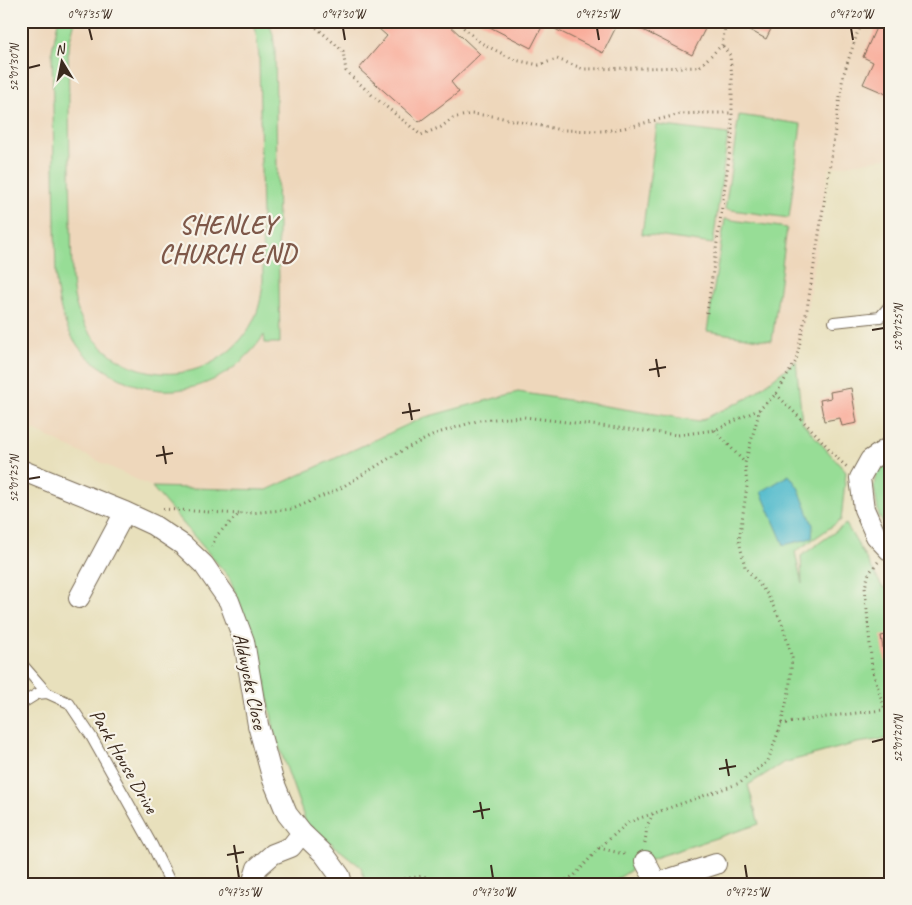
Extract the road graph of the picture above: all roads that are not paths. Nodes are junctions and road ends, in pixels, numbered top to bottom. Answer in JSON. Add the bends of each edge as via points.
{"nodes":[{"id":1,"x":891,"y":304,"type":"edge"},
{"id":2,"x":834,"y":322,"type":"dead end"},
{"id":3,"x":891,"y":446,"type":"edge"},
{"id":4,"x":21,"y":470,"type":"edge"},
{"id":5,"x":125,"y":512,"type":"junction"},
{"id":6,"x":890,"y":550,"type":"edge"},
{"id":7,"x":79,"y":598,"type":"dead end"},
{"id":8,"x":21,"y":663,"type":"edge"},
{"id":9,"x":47,"y":693,"type":"junction"},
{"id":10,"x":21,"y":704,"type":"edge"},
{"id":11,"x":302,"y":833,"type":"junction"},
{"id":12,"x":645,"y":861,"type":"road end"},
{"id":13,"x":716,"y":864,"type":"dead end"},
{"id":14,"x":655,"y":883,"type":"edge"},
{"id":15,"x":171,"y":884,"type":"edge"},
{"id":16,"x":252,"y":884,"type":"edge"},
{"id":17,"x":342,"y":884,"type":"edge"}],
"edges":[{"from":1,"to":2,"type":"lane","via":[[880,318]]},
{"from":3,"to":6,"type":"street","via":[[870,460],[860,478],[864,509],[876,536]]},
{"from":4,"to":5,"type":"street","name":"Aldwycks Close"},
{"from":5,"to":7,"type":"street"},
{"from":5,"to":11,"type":"street","name":"Aldwycks Close","via":[[153,525],[183,545],[204,565],[230,602],[244,641],[258,725],[273,780],[287,814]]},
{"from":8,"to":9,"type":"lane"},
{"from":9,"to":10,"type":"lane","via":[[37,694]]},
{"from":9,"to":15,"type":"lane","name":"Park House Drive","via":[[69,703],[152,845]]},
{"from":11,"to":16,"type":"street","via":[[291,847],[273,854],[257,868]]},
{"from":11,"to":17,"type":"street","name":"Aldwycks Close","via":[[324,854]]},
{"from":12,"to":14,"type":"street"},
{"from":13,"to":14,"type":"street"}]}
